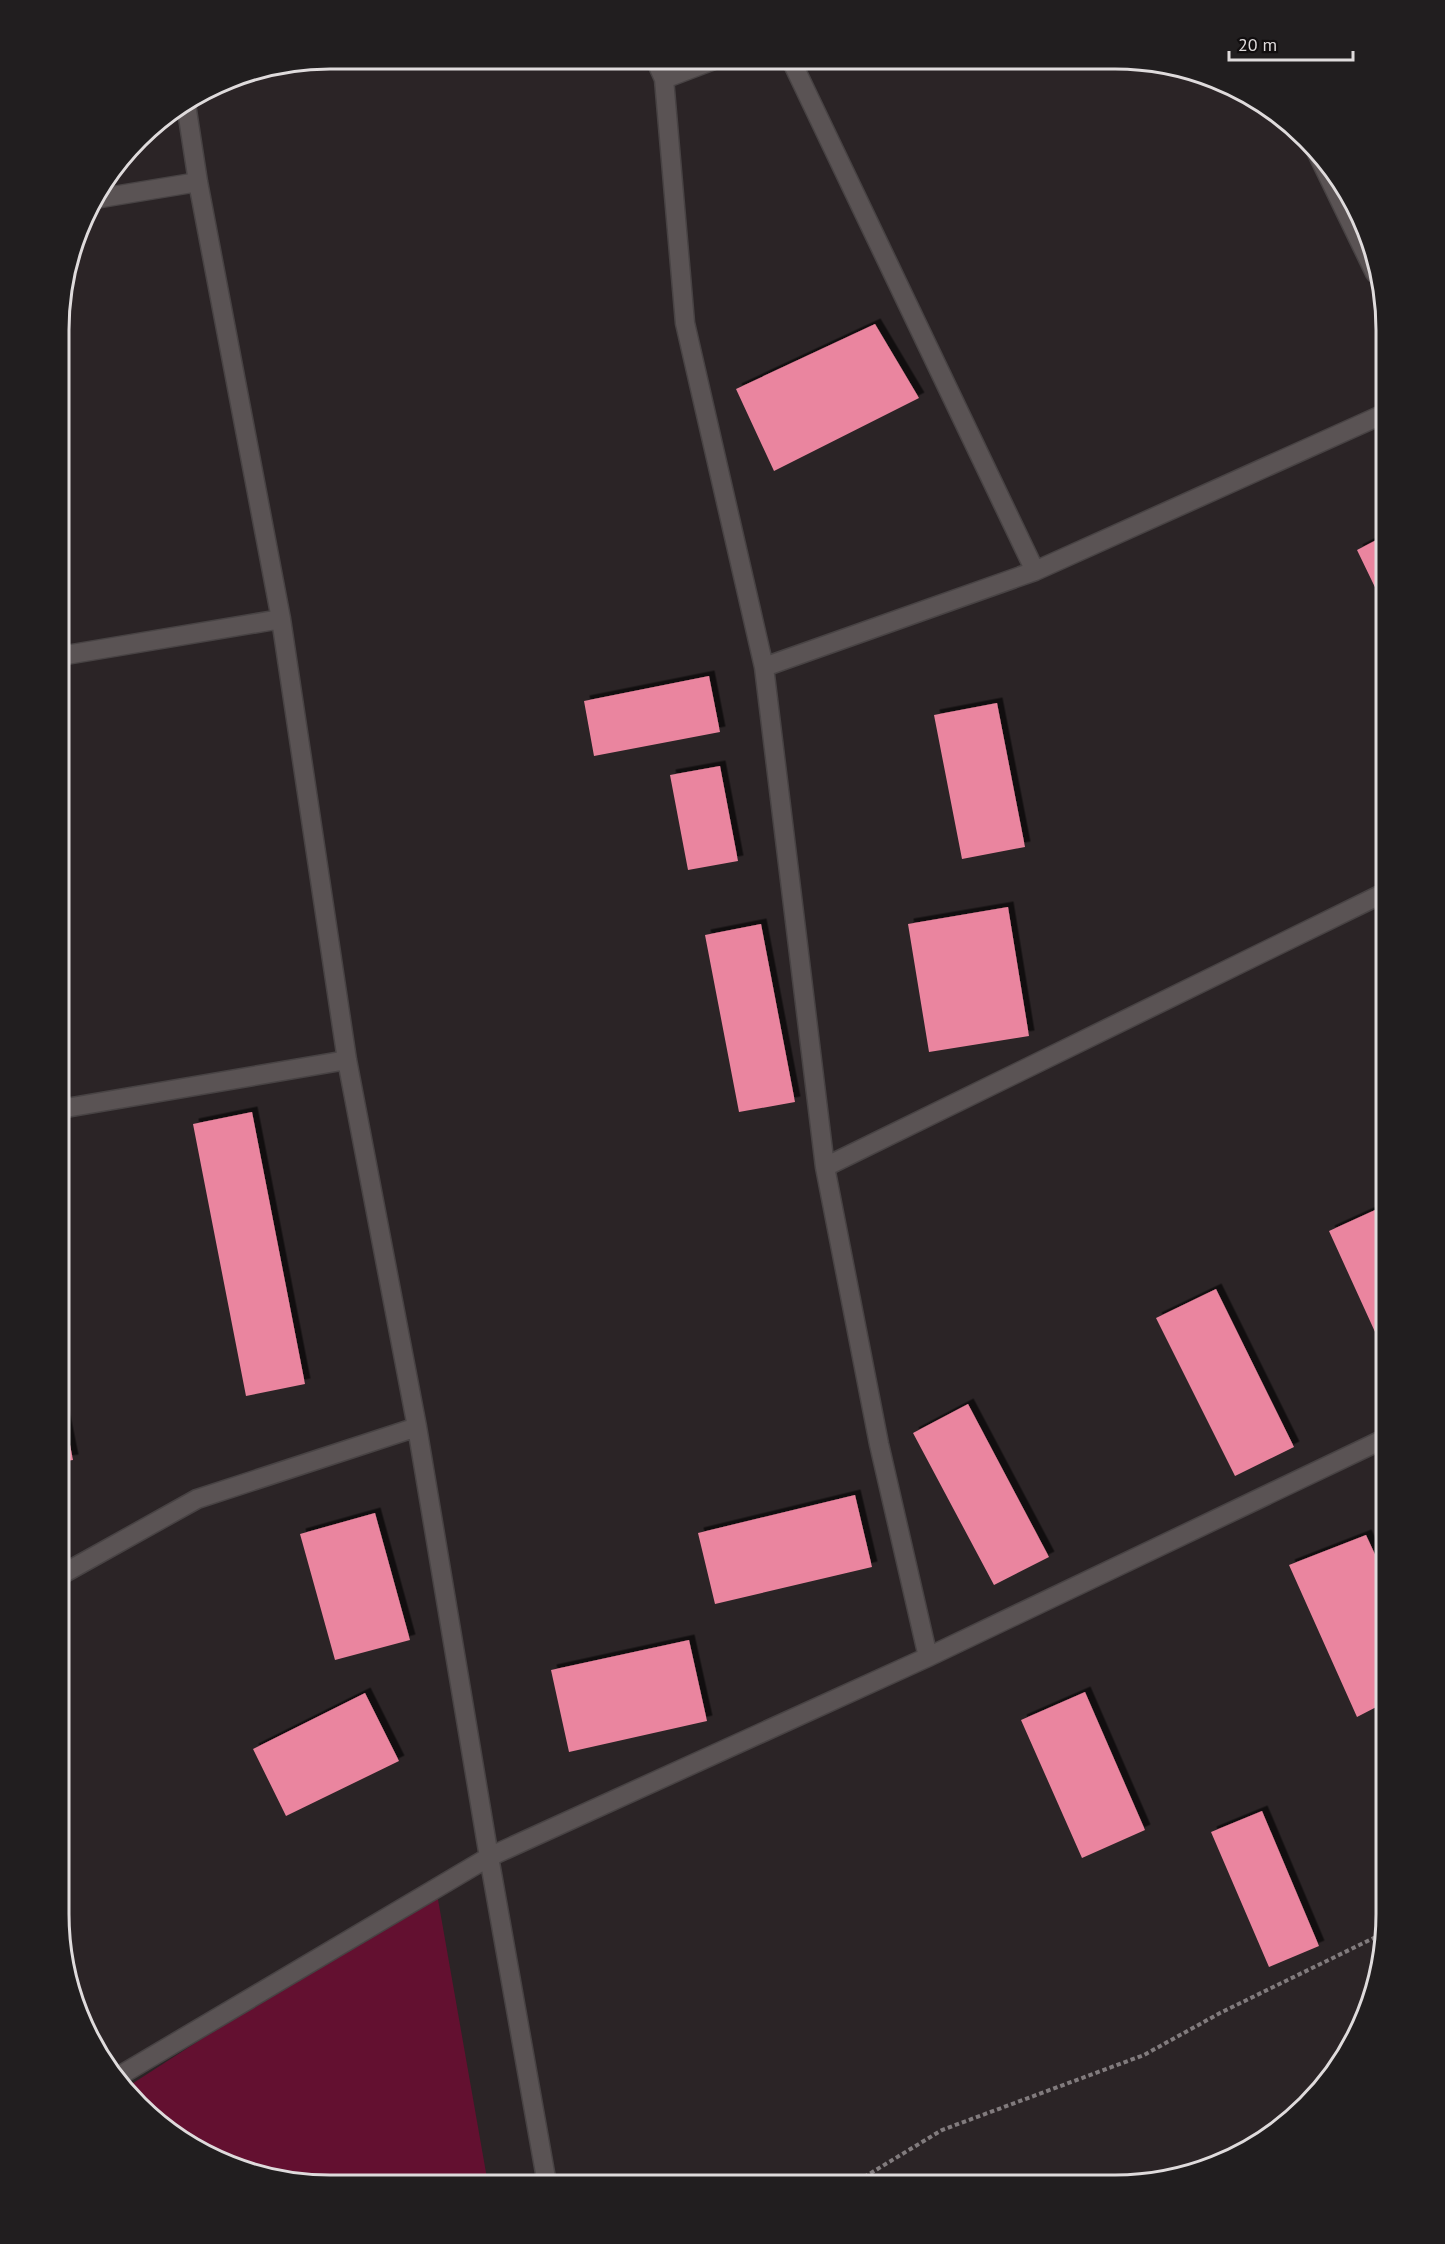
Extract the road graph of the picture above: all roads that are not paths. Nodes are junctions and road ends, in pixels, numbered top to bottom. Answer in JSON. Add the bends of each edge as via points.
{"nodes":[{"id":1,"x":659,"y":69,"type":"edge"},
{"id":2,"x":690,"y":69,"type":"edge"},
{"id":3,"x":795,"y":69,"type":"edge"},
{"id":4,"x":663,"y":79,"type":"junction"},
{"id":5,"x":187,"y":112,"type":"edge"},
{"id":6,"x":198,"y":182,"type":"junction"},
{"id":7,"x":1334,"y":189,"type":"edge"},
{"id":8,"x":106,"y":197,"type":"edge"},
{"id":9,"x":1362,"y":246,"type":"edge"},
{"id":10,"x":1376,"y":418,"type":"edge"},
{"id":11,"x":1035,"y":571,"type":"junction"},
{"id":12,"x":281,"y":619,"type":"junction"},
{"id":13,"x":69,"y":654,"type":"edge"},
{"id":14,"x":764,"y":667,"type":"junction"},
{"id":15,"x":1376,"y":897,"type":"edge"},
{"id":16,"x":347,"y":1060,"type":"junction"},
{"id":17,"x":69,"y":1107,"type":"edge"},
{"id":18,"x":825,"y":1167,"type":"junction"},
{"id":19,"x":417,"y":1427,"type":"junction"},
{"id":20,"x":1376,"y":1443,"type":"edge"},
{"id":21,"x":69,"y":1570,"type":"edge"},
{"id":22,"x":928,"y":1657,"type":"junction"},
{"id":23,"x":489,"y":1857,"type":"junction"},
{"id":24,"x":123,"y":2073,"type":"edge"},
{"id":25,"x":545,"y":2175,"type":"edge"}],
"edges":[{"from":1,"to":4,"type":"street"},
{"from":2,"to":4,"type":"street"},
{"from":3,"to":11,"type":"street"},
{"from":4,"to":14,"type":"street","via":[[685,322]]},
{"from":5,"to":6,"type":"street"},
{"from":6,"to":8,"type":"street"},
{"from":6,"to":12,"type":"street"},
{"from":7,"to":9,"type":"street"},
{"from":10,"to":11,"type":"street"},
{"from":11,"to":14,"type":"street"},
{"from":12,"to":13,"type":"street"},
{"from":12,"to":16,"type":"street"},
{"from":14,"to":18,"type":"street"},
{"from":15,"to":18,"type":"street"},
{"from":16,"to":17,"type":"street"},
{"from":16,"to":19,"type":"street"},
{"from":18,"to":22,"type":"street","via":[[879,1444]]},
{"from":19,"to":21,"type":"street","via":[[197,1499]]},
{"from":19,"to":23,"type":"street"},
{"from":20,"to":22,"type":"street"},
{"from":22,"to":23,"type":"street"},
{"from":23,"to":24,"type":"street"},
{"from":23,"to":25,"type":"street"}]}
